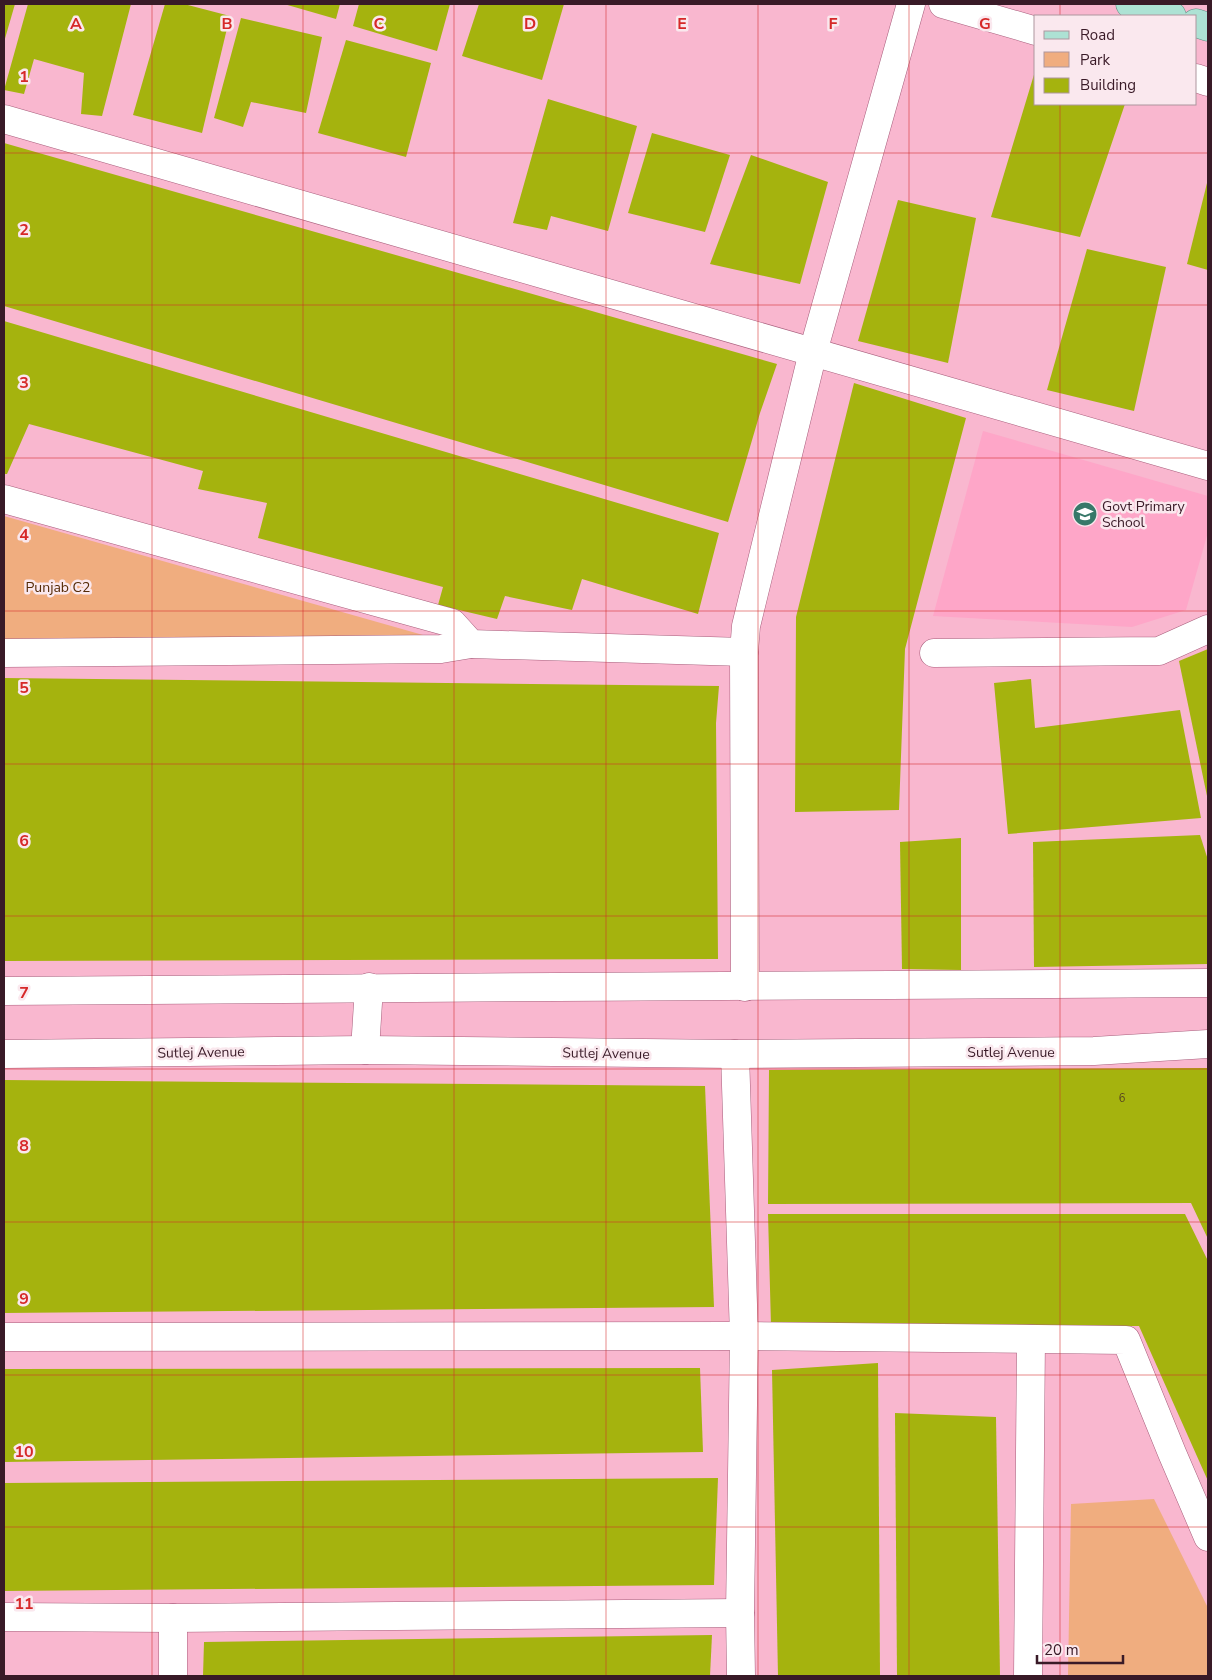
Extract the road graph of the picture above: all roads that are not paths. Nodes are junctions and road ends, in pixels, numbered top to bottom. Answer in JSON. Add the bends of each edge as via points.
{"nodes":[{"id":1,"x":911,"y":4,"type":"edge"},
{"id":2,"x":943,"y":4,"type":"edge"},
{"id":3,"x":1130,"y":4,"type":"edge"},
{"id":4,"x":1168,"y":15,"type":"edge"},
{"id":5,"x":1034,"y":30,"type":"edge"},
{"id":6,"x":4,"y":119,"type":"edge"},
{"id":7,"x":813,"y":352,"type":"junction"},
{"id":8,"x":1208,"y":466,"type":"edge"},
{"id":9,"x":4,"y":498,"type":"edge"},
{"id":10,"x":1208,"y":630,"type":"edge"},
{"id":11,"x":471,"y":644,"type":"junction"},
{"id":12,"x":744,"y":652,"type":"junction"},
{"id":13,"x":4,"y":653,"type":"edge"},
{"id":14,"x":934,"y":653,"type":"dead end"},
{"id":15,"x":1208,"y":983,"type":"edge"},
{"id":16,"x":369,"y":987,"type":"junction"},
{"id":17,"x":745,"y":987,"type":"junction"},
{"id":18,"x":4,"y":991,"type":"edge"},
{"id":19,"x":1208,"y":1044,"type":"edge"},
{"id":20,"x":365,"y":1050,"type":"junction"},
{"id":21,"x":4,"y":1054,"type":"edge"},
{"id":22,"x":735,"y":1054,"type":"junction"},
{"id":23,"x":744,"y":1336,"type":"junction"},
{"id":24,"x":4,"y":1338,"type":"edge"},
{"id":25,"x":1031,"y":1339,"type":"junction"},
{"id":26,"x":1208,"y":1537,"type":"edge"},
{"id":27,"x":740,"y":1613,"type":"junction"},
{"id":28,"x":4,"y":1617,"type":"edge"},
{"id":29,"x":173,"y":1618,"type":"junction"},
{"id":30,"x":173,"y":1676,"type":"edge"},
{"id":31,"x":741,"y":1676,"type":"edge"},
{"id":32,"x":1028,"y":1676,"type":"edge"}],
"edges":[{"from":1,"to":7,"type":"street"},
{"from":2,"to":5,"type":"street"},
{"from":3,"to":4,"type":"main road"},
{"from":6,"to":7,"type":"street"},
{"from":7,"to":8,"type":"street"},
{"from":7,"to":12,"type":"street","via":[[746,626]]},
{"from":9,"to":11,"type":"street","via":[[452,623]]},
{"from":10,"to":14,"type":"street","via":[[1160,651]]},
{"from":11,"to":12,"type":"street"},
{"from":11,"to":13,"type":"street","via":[[441,650]]},
{"from":12,"to":17,"type":"street"},
{"from":15,"to":17,"type":"street"},
{"from":16,"to":17,"type":"street"},
{"from":16,"to":18,"type":"street"},
{"from":16,"to":20,"type":"street"},
{"from":19,"to":22,"type":"street","name":"Sutlej Avenue","via":[[1094,1051]]},
{"from":20,"to":21,"type":"street","name":"Sutlej Avenue"},
{"from":20,"to":22,"type":"street","name":"Sutlej Avenue"},
{"from":22,"to":23,"type":"street"},
{"from":23,"to":24,"type":"street"},
{"from":23,"to":25,"type":"street"},
{"from":23,"to":27,"type":"street"},
{"from":25,"to":26,"type":"street","via":[[1126,1340]]},
{"from":25,"to":32,"type":"street"},
{"from":27,"to":29,"type":"street"},
{"from":27,"to":31,"type":"street"},
{"from":28,"to":29,"type":"street"},
{"from":29,"to":30,"type":"street"}]}
